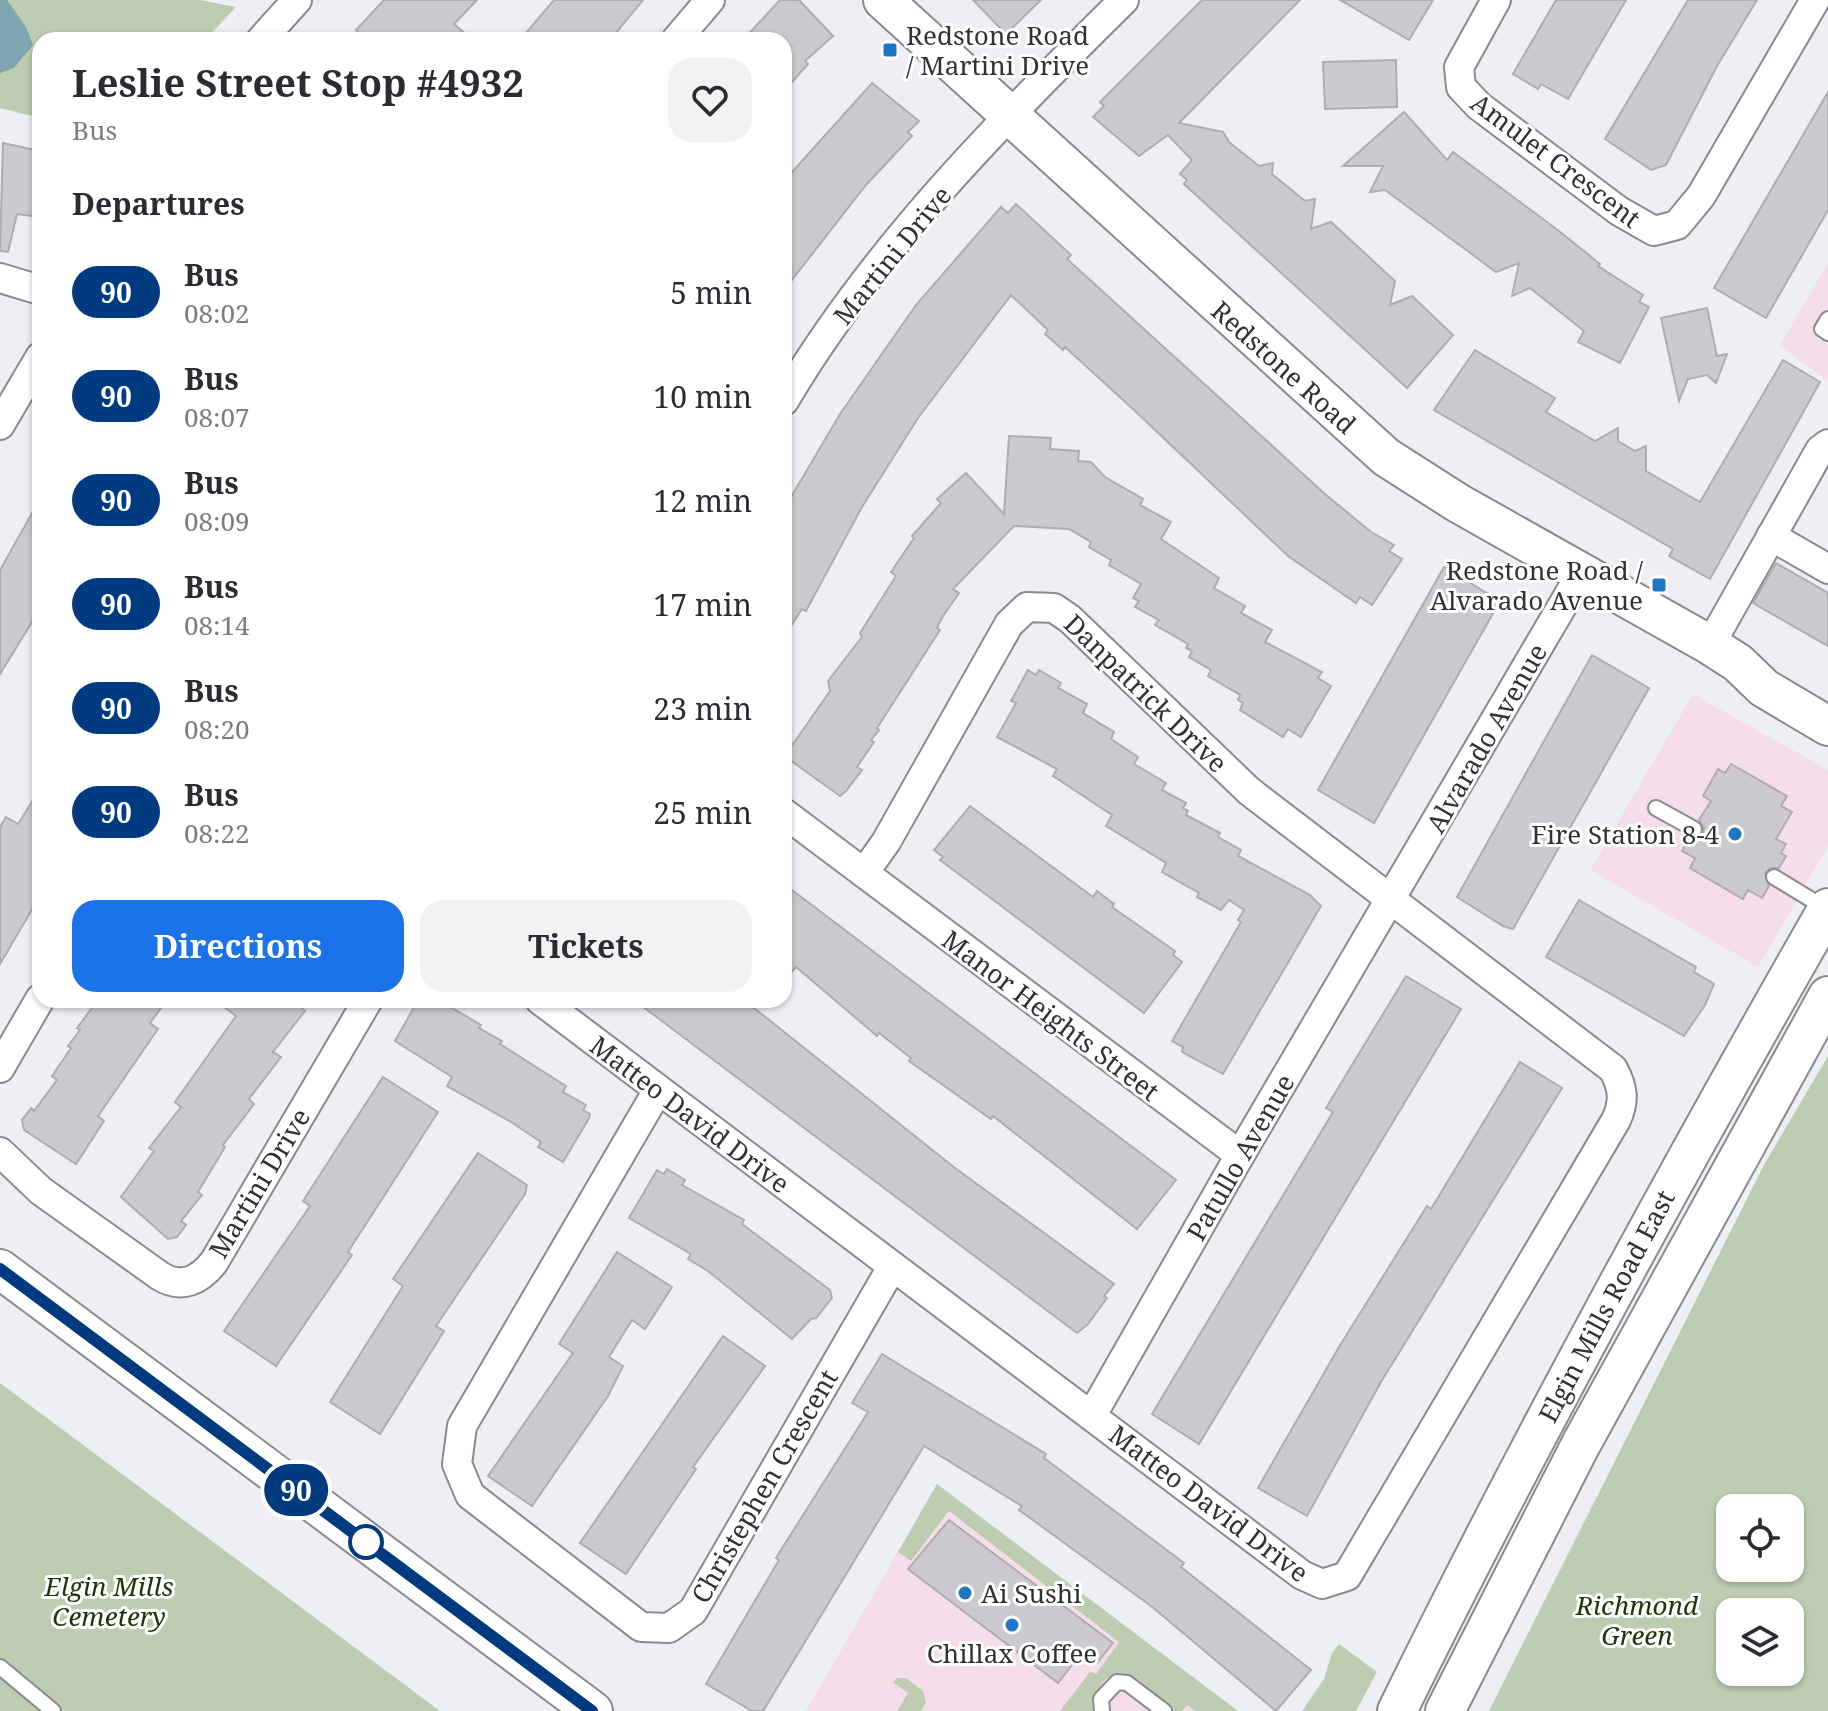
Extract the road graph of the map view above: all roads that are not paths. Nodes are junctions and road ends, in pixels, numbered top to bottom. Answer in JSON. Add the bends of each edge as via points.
{"nodes":[{"id":1,"x":710,"y":0,"type":"edge"},
{"id":2,"x":883,"y":0,"type":"edge"},
{"id":3,"x":1124,"y":0,"type":"edge"},
{"id":4,"x":1496,"y":0,"type":"edge"},
{"id":5,"x":1815,"y":0,"type":"edge"},
{"id":6,"x":683,"y":32,"type":"edge"},
{"id":7,"x":1009,"y":116,"type":"junction"},
{"id":8,"x":0,"y":278,"type":"edge"},
{"id":9,"x":32,"y":288,"type":"edge"},
{"id":10,"x":1828,"y":319,"type":"edge"},
{"id":11,"x":1828,"y":333,"type":"edge"},
{"id":12,"x":32,"y":371,"type":"edge"},
{"id":13,"x":792,"y":389,"type":"edge"},
{"id":14,"x":0,"y":425,"type":"edge"},
{"id":15,"x":1828,"y":444,"type":"edge"},
{"id":16,"x":1771,"y":536,"type":"junction"},
{"id":17,"x":1828,"y":569,"type":"edge"},
{"id":18,"x":1581,"y":574,"type":"junction"},
{"id":19,"x":1724,"y":654,"type":"junction"},
{"id":20,"x":1828,"y":698,"type":"edge"},
{"id":21,"x":1828,"y":726,"type":"edge"},
{"id":22,"x":1656,"y":808,"type":"dead end"},
{"id":23,"x":792,"y":819,"type":"edge"},
{"id":24,"x":1694,"y":829,"type":"dead end"},
{"id":25,"x":864,"y":873,"type":"junction"},
{"id":26,"x":1774,"y":877,"type":"dead end"},
{"id":27,"x":1391,"y":902,"type":"junction"},
{"id":28,"x":1828,"y":909,"type":"edge"},
{"id":29,"x":1828,"y":996,"type":"edge"},
{"id":30,"x":35,"y":1008,"type":"edge"},
{"id":31,"x":363,"y":1008,"type":"edge"},
{"id":32,"x":550,"y":1008,"type":"edge"},
{"id":33,"x":0,"y":1068,"type":"edge"},
{"id":34,"x":658,"y":1090,"type":"junction"},
{"id":35,"x":0,"y":1152,"type":"edge"},
{"id":36,"x":1240,"y":1155,"type":"junction"},
{"id":37,"x":892,"y":1267,"type":"junction"},
{"id":38,"x":0,"y":1269,"type":"edge"},
{"id":39,"x":1092,"y":1415,"type":"junction"},
{"id":40,"x":0,"y":1667,"type":"edge"},
{"id":41,"x":53,"y":1711,"type":"edge"},
{"id":42,"x":593,"y":1711,"type":"edge"},
{"id":43,"x":1102,"y":1711,"type":"edge"},
{"id":44,"x":1164,"y":1711,"type":"edge"},
{"id":45,"x":1397,"y":1711,"type":"edge"},
{"id":46,"x":1445,"y":1711,"type":"edge"}],
"edges":[{"from":1,"to":6,"type":"street"},
{"from":2,"to":7,"type":"main road","name":"Redstone Road"},
{"from":3,"to":7,"type":"street","name":"Martini Drive"},
{"from":4,"to":5,"type":"street","name":"Amulet Crescent","via":[[1463,56],[1457,78],[1461,87],[1619,211],[1654,231],[1677,225],[1701,196]]},
{"from":7,"to":13,"type":"street","name":"Martini Drive","via":[[874,269]]},
{"from":7,"to":18,"type":"main road","name":"Redstone Road","via":[[1386,457]]},
{"from":8,"to":9,"type":"street"},
{"from":10,"to":11,"type":"lane","via":[[1822,329]]},
{"from":12,"to":14,"type":"street"},
{"from":15,"to":16,"type":"street"},
{"from":16,"to":17,"type":"street"},
{"from":16,"to":19,"type":"street"},
{"from":18,"to":19,"type":"main road","name":"Redstone Road"},
{"from":18,"to":27,"type":"street","name":"Alvarado Avenue"},
{"from":19,"to":20,"type":"main road","name":"Redstone Road","via":[[1775,667]]},
{"from":19,"to":21,"type":"main road","name":"Redstone Road","via":[[1764,688]]},
{"from":22,"to":24,"type":"lane"},
{"from":23,"to":25,"type":"street","name":"Manor Heights Street"},
{"from":25,"to":27,"type":"street","name":"Danpatrick Drive","via":[[1009,624],[1027,607],[1046,606],[1070,619],[1249,791]]},
{"from":25,"to":36,"type":"street","name":"Manor Heights Street"},
{"from":26,"to":28,"type":"lane"},
{"from":27,"to":36,"type":"street","name":"Patullo Avenue"},
{"from":27,"to":39,"type":"street","name":"Matteo David Drive","via":[[1613,1069],[1623,1104],[1608,1134],[1347,1576],[1334,1583],[1312,1581]]},
{"from":28,"to":45,"type":"main road","name":"Elgin Mills Road East","via":[[1658,1208]]},
{"from":29,"to":46,"type":"main road","name":"Elgin Mills Road East","via":[[1580,1446]]},
{"from":30,"to":33,"type":"street"},
{"from":31,"to":35,"type":"street","name":"Martini Drive","via":[[214,1262],[190,1282],[174,1283],[160,1276],[41,1191]]},
{"from":32,"to":34,"type":"street","name":"Matteo David Drive"},
{"from":34,"to":37,"type":"street","name":"Matteo David Drive"},
{"from":34,"to":37,"type":"street","name":"Christephen Crescent","via":[[462,1426],[457,1464],[470,1495],[641,1627],[669,1628],[693,1611]]},
{"from":36,"to":39,"type":"street","name":"Patullo Avenue"},
{"from":37,"to":39,"type":"street","name":"Matteo David Drive"},
{"from":38,"to":42,"type":"main road"},
{"from":40,"to":41,"type":"lane"},
{"from":43,"to":44,"type":"lane","via":[[1101,1699],[1117,1682],[1127,1683]]}]}
